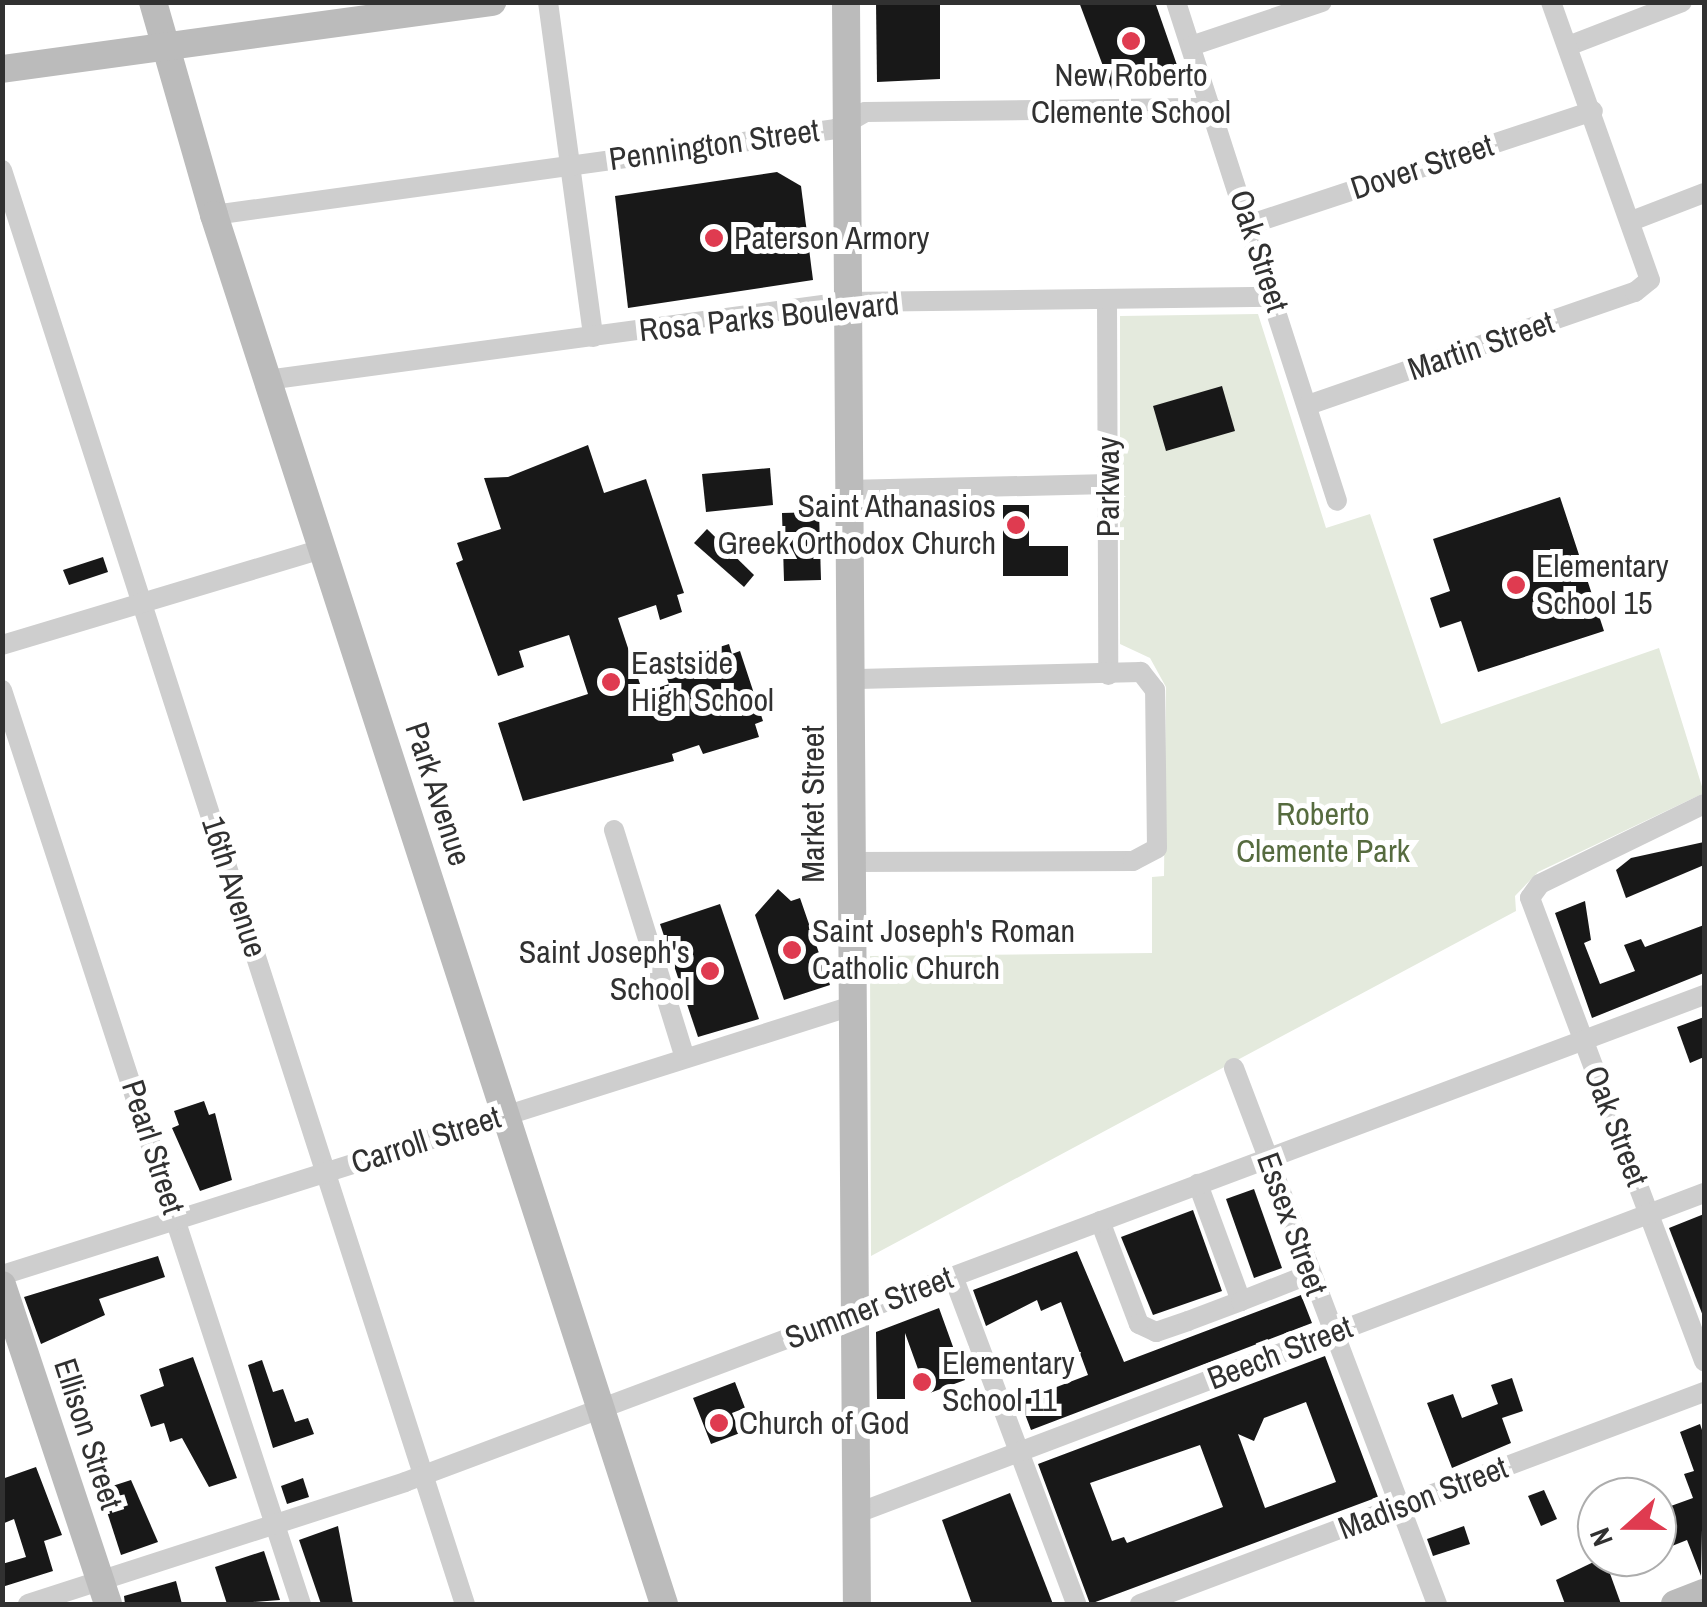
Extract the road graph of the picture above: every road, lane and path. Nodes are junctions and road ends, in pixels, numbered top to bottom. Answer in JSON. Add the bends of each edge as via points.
{"nodes":[{"id":1,"x":153,"y":2,"type":"edge"},
{"id":2,"x":492,"y":2,"type":"edge"},
{"id":3,"x":548,"y":2,"type":"edge"},
{"id":4,"x":846,"y":2,"type":"edge"},
{"id":5,"x":1176,"y":2,"type":"edge"},
{"id":6,"x":1322,"y":2,"type":"edge"},
{"id":7,"x":1551,"y":2,"type":"edge"},
{"id":8,"x":1682,"y":2,"type":"edge"},
{"id":9,"x":1191,"y":46,"type":"junction"},
{"id":10,"x":1568,"y":46,"type":"junction"},
{"id":11,"x":163,"y":48,"type":"junction"},
{"id":12,"x":2,"y":70,"type":"edge"},
{"id":13,"x":1212,"y":108,"type":"junction"},
{"id":14,"x":1594,"y":111,"type":"junction"},
{"id":15,"x":845,"y":125,"type":"junction"},
{"id":16,"x":570,"y":166,"type":"junction"},
{"id":17,"x":2,"y":170,"type":"edge"},
{"id":18,"x":1704,"y":194,"type":"edge"},
{"id":19,"x":214,"y":216,"type":"junction"},
{"id":20,"x":1634,"y":220,"type":"junction"},
{"id":21,"x":1251,"y":224,"type":"junction"},
{"id":22,"x":1274,"y":298,"type":"junction"},
{"id":23,"x":1107,"y":299,"type":"junction"},
{"id":24,"x":845,"y":302,"type":"junction"},
{"id":25,"x":593,"y":337,"type":"junction"},
{"id":26,"x":267,"y":380,"type":"junction"},
{"id":27,"x":1308,"y":406,"type":"junction"},
{"id":28,"x":1109,"y":484,"type":"junction"},
{"id":29,"x":846,"y":490,"type":"junction"},
{"id":30,"x":1337,"y":501,"type":"dead end"},
{"id":31,"x":322,"y":549,"type":"junction"},
{"id":32,"x":143,"y":602,"type":"junction"},
{"id":33,"x":2,"y":646,"type":"edge"},
{"id":34,"x":1108,"y":675,"type":"junction"},
{"id":35,"x":848,"y":679,"type":"junction"},
{"id":36,"x":3,"y":695,"type":"edge"},
{"id":37,"x":1704,"y":804,"type":"edge"},
{"id":38,"x":614,"y":830,"type":"dead end"},
{"id":39,"x":848,"y":862,"type":"junction"},
{"id":40,"x":1704,"y":995,"type":"edge"},
{"id":41,"x":849,"y":1007,"type":"junction"},
{"id":42,"x":1584,"y":1041,"type":"junction"},
{"id":43,"x":685,"y":1058,"type":"junction"},
{"id":44,"x":1234,"y":1068,"type":"dead end"},
{"id":45,"x":504,"y":1114,"type":"junction"},
{"id":46,"x":1268,"y":1158,"type":"junction"},
{"id":47,"x":325,"y":1174,"type":"junction"},
{"id":48,"x":1198,"y":1184,"type":"junction"},
{"id":49,"x":1704,"y":1193,"type":"edge"},
{"id":50,"x":1649,"y":1214,"type":"junction"},
{"id":51,"x":178,"y":1221,"type":"junction"},
{"id":52,"x":1100,"y":1221,"type":"junction"},
{"id":53,"x":1310,"y":1274,"type":"junction"},
{"id":54,"x":2,"y":1276,"type":"edge"},
{"id":55,"x":953,"y":1276,"type":"junction"},
{"id":56,"x":2,"y":1285,"type":"edge"},
{"id":57,"x":1241,"y":1300,"type":"junction"},
{"id":58,"x":852,"y":1314,"type":"junction"},
{"id":59,"x":1332,"y":1333,"type":"junction"},
{"id":60,"x":1704,"y":1361,"type":"edge"},
{"id":61,"x":1704,"y":1392,"type":"edge"},
{"id":62,"x":600,"y":1411,"type":"junction"},
{"id":63,"x":1019,"y":1452,"type":"junction"},
{"id":64,"x":423,"y":1476,"type":"junction"},
{"id":65,"x":1398,"y":1508,"type":"junction"},
{"id":66,"x":855,"y":1514,"type":"junction"},
{"id":67,"x":276,"y":1524,"type":"junction"},
{"id":68,"x":104,"y":1593,"type":"edge"},
{"id":69,"x":1704,"y":1594,"type":"edge"},
{"id":70,"x":28,"y":1604,"type":"edge"},
{"id":71,"x":301,"y":1604,"type":"edge"},
{"id":72,"x":464,"y":1604,"type":"edge"},
{"id":73,"x":664,"y":1604,"type":"edge"},
{"id":74,"x":857,"y":1604,"type":"edge"},
{"id":75,"x":1076,"y":1604,"type":"edge"},
{"id":76,"x":1140,"y":1604,"type":"edge"},
{"id":77,"x":1437,"y":1604,"type":"edge"},
{"id":78,"x":1675,"y":1604,"type":"edge"}],
"edges":[{"from":1,"to":11,"type":"main road","name":"Park Avenue"},
{"from":2,"to":11,"type":"main road"},
{"from":3,"to":16,"type":"street"},
{"from":4,"to":15,"type":"main road","name":"Market Street"},
{"from":5,"to":9,"type":"street","name":"Oak Street"},
{"from":6,"to":9,"type":"street"},
{"from":7,"to":10,"type":"street"},
{"from":8,"to":10,"type":"street"},
{"from":9,"to":13,"type":"street","name":"Oak Street"},
{"from":10,"to":14,"type":"street"},
{"from":11,"to":12,"type":"main road"},
{"from":11,"to":19,"type":"main road","name":"Park Avenue"},
{"from":13,"to":15,"type":"street","name":"Pennington Street","via":[[865,112]]},
{"from":13,"to":21,"type":"street","name":"Oak Street"},
{"from":14,"to":20,"type":"street"},
{"from":14,"to":21,"type":"street","name":"Dover Street"},
{"from":15,"to":16,"type":"street","name":"Pennington Street"},
{"from":15,"to":24,"type":"main road","name":"Market Street"},
{"from":16,"to":19,"type":"street","name":"Pennington Street"},
{"from":16,"to":25,"type":"street"},
{"from":17,"to":32,"type":"street","name":"16th Avenue"},
{"from":18,"to":20,"type":"street"},
{"from":19,"to":26,"type":"main road","name":"Park Avenue"},
{"from":20,"to":27,"type":"street","name":"Martin Street","via":[[1650,280],[1635,292]]},
{"from":21,"to":22,"type":"street","name":"Oak Street"},
{"from":22,"to":23,"type":"street","name":"Rosa Parks Boulevard"},
{"from":22,"to":27,"type":"street","name":"Oak Street"},
{"from":23,"to":24,"type":"street","name":"Rosa Parks Boulevard"},
{"from":23,"to":28,"type":"street","name":"Parkway"},
{"from":24,"to":25,"type":"street","name":"Rosa Parks Boulevard"},
{"from":24,"to":29,"type":"main road","name":"Market Street"},
{"from":25,"to":26,"type":"street","name":"Rosa Parks Boulevard"},
{"from":26,"to":31,"type":"main road","name":"Park Avenue"},
{"from":27,"to":30,"type":"street","name":"Oak Street"},
{"from":28,"to":29,"type":"street"},
{"from":28,"to":34,"type":"street","name":"Parkway"},
{"from":29,"to":35,"type":"main road","name":"Market Street"},
{"from":31,"to":32,"type":"street"},
{"from":31,"to":45,"type":"main road","name":"Park Avenue"},
{"from":32,"to":33,"type":"street"},
{"from":32,"to":47,"type":"street","name":"16th Avenue"},
{"from":34,"to":35,"type":"street"},
{"from":34,"to":39,"type":"street","via":[[1141,672],[1156,690],[1154,854],[1134,861]]},
{"from":35,"to":39,"type":"main road","name":"Market Street"},
{"from":36,"to":51,"type":"street","name":"Pearl Street"},
{"from":37,"to":42,"type":"street","name":"Oak Street","via":[[1532,891]]},
{"from":38,"to":43,"type":"street"},
{"from":39,"to":41,"type":"main road","name":"Market Street"},
{"from":40,"to":42,"type":"street","name":"Summer Street"},
{"from":41,"to":43,"type":"street","name":"Carroll Street"},
{"from":41,"to":58,"type":"main road","name":"Market Street"},
{"from":42,"to":46,"type":"street","name":"Summer Street"},
{"from":42,"to":50,"type":"street","name":"Oak Street"},
{"from":43,"to":45,"type":"street","name":"Carroll Street"},
{"from":44,"to":46,"type":"street","name":"Essex Street"},
{"from":45,"to":47,"type":"street","name":"Carroll Street"},
{"from":45,"to":62,"type":"main road","name":"Park Avenue"},
{"from":46,"to":48,"type":"street","name":"Summer Street"},
{"from":46,"to":53,"type":"street","name":"Essex Street"},
{"from":47,"to":51,"type":"street","name":"Carroll Street"},
{"from":47,"to":64,"type":"street","name":"16th Avenue"},
{"from":48,"to":52,"type":"street","name":"Summer Street"},
{"from":48,"to":57,"type":"street"},
{"from":49,"to":50,"type":"street","name":"Beech Street"},
{"from":50,"to":59,"type":"street","name":"Beech Street"},
{"from":50,"to":60,"type":"street","name":"Oak Street"},
{"from":51,"to":54,"type":"street","name":"Carroll Street"},
{"from":51,"to":67,"type":"street","name":"Pearl Street"},
{"from":52,"to":55,"type":"street","name":"Summer Street"},
{"from":52,"to":57,"type":"street","via":[[1147,1331]]},
{"from":53,"to":57,"type":"street"},
{"from":53,"to":59,"type":"street","name":"Essex Street"},
{"from":55,"to":58,"type":"street","name":"Summer Street"},
{"from":55,"to":63,"type":"street"},
{"from":56,"to":68,"type":"main road","name":"Ellison Street"},
{"from":58,"to":62,"type":"street","name":"Summer Street"},
{"from":58,"to":66,"type":"main road","name":"Market Street"},
{"from":59,"to":63,"type":"street","name":"Beech Street"},
{"from":59,"to":65,"type":"street","name":"Essex Street"},
{"from":61,"to":65,"type":"street","name":"Madison Street"},
{"from":62,"to":64,"type":"street","name":"Summer Street"},
{"from":62,"to":73,"type":"main road","name":"Park Avenue"},
{"from":63,"to":66,"type":"street","name":"Beech Street"},
{"from":63,"to":75,"type":"street"},
{"from":64,"to":67,"type":"street","name":"Summer Street"},
{"from":64,"to":72,"type":"street","name":"16th Avenue"},
{"from":65,"to":76,"type":"street","name":"Madison Street"},
{"from":65,"to":77,"type":"street","name":"Essex Street"},
{"from":66,"to":74,"type":"main road","name":"Market Street"},
{"from":67,"to":68,"type":"street","name":"Summer Street"},
{"from":67,"to":71,"type":"street","name":"Pearl Street"},
{"from":68,"to":70,"type":"street","name":"Summer Street"},
{"from":69,"to":78,"type":"main road"}]}
